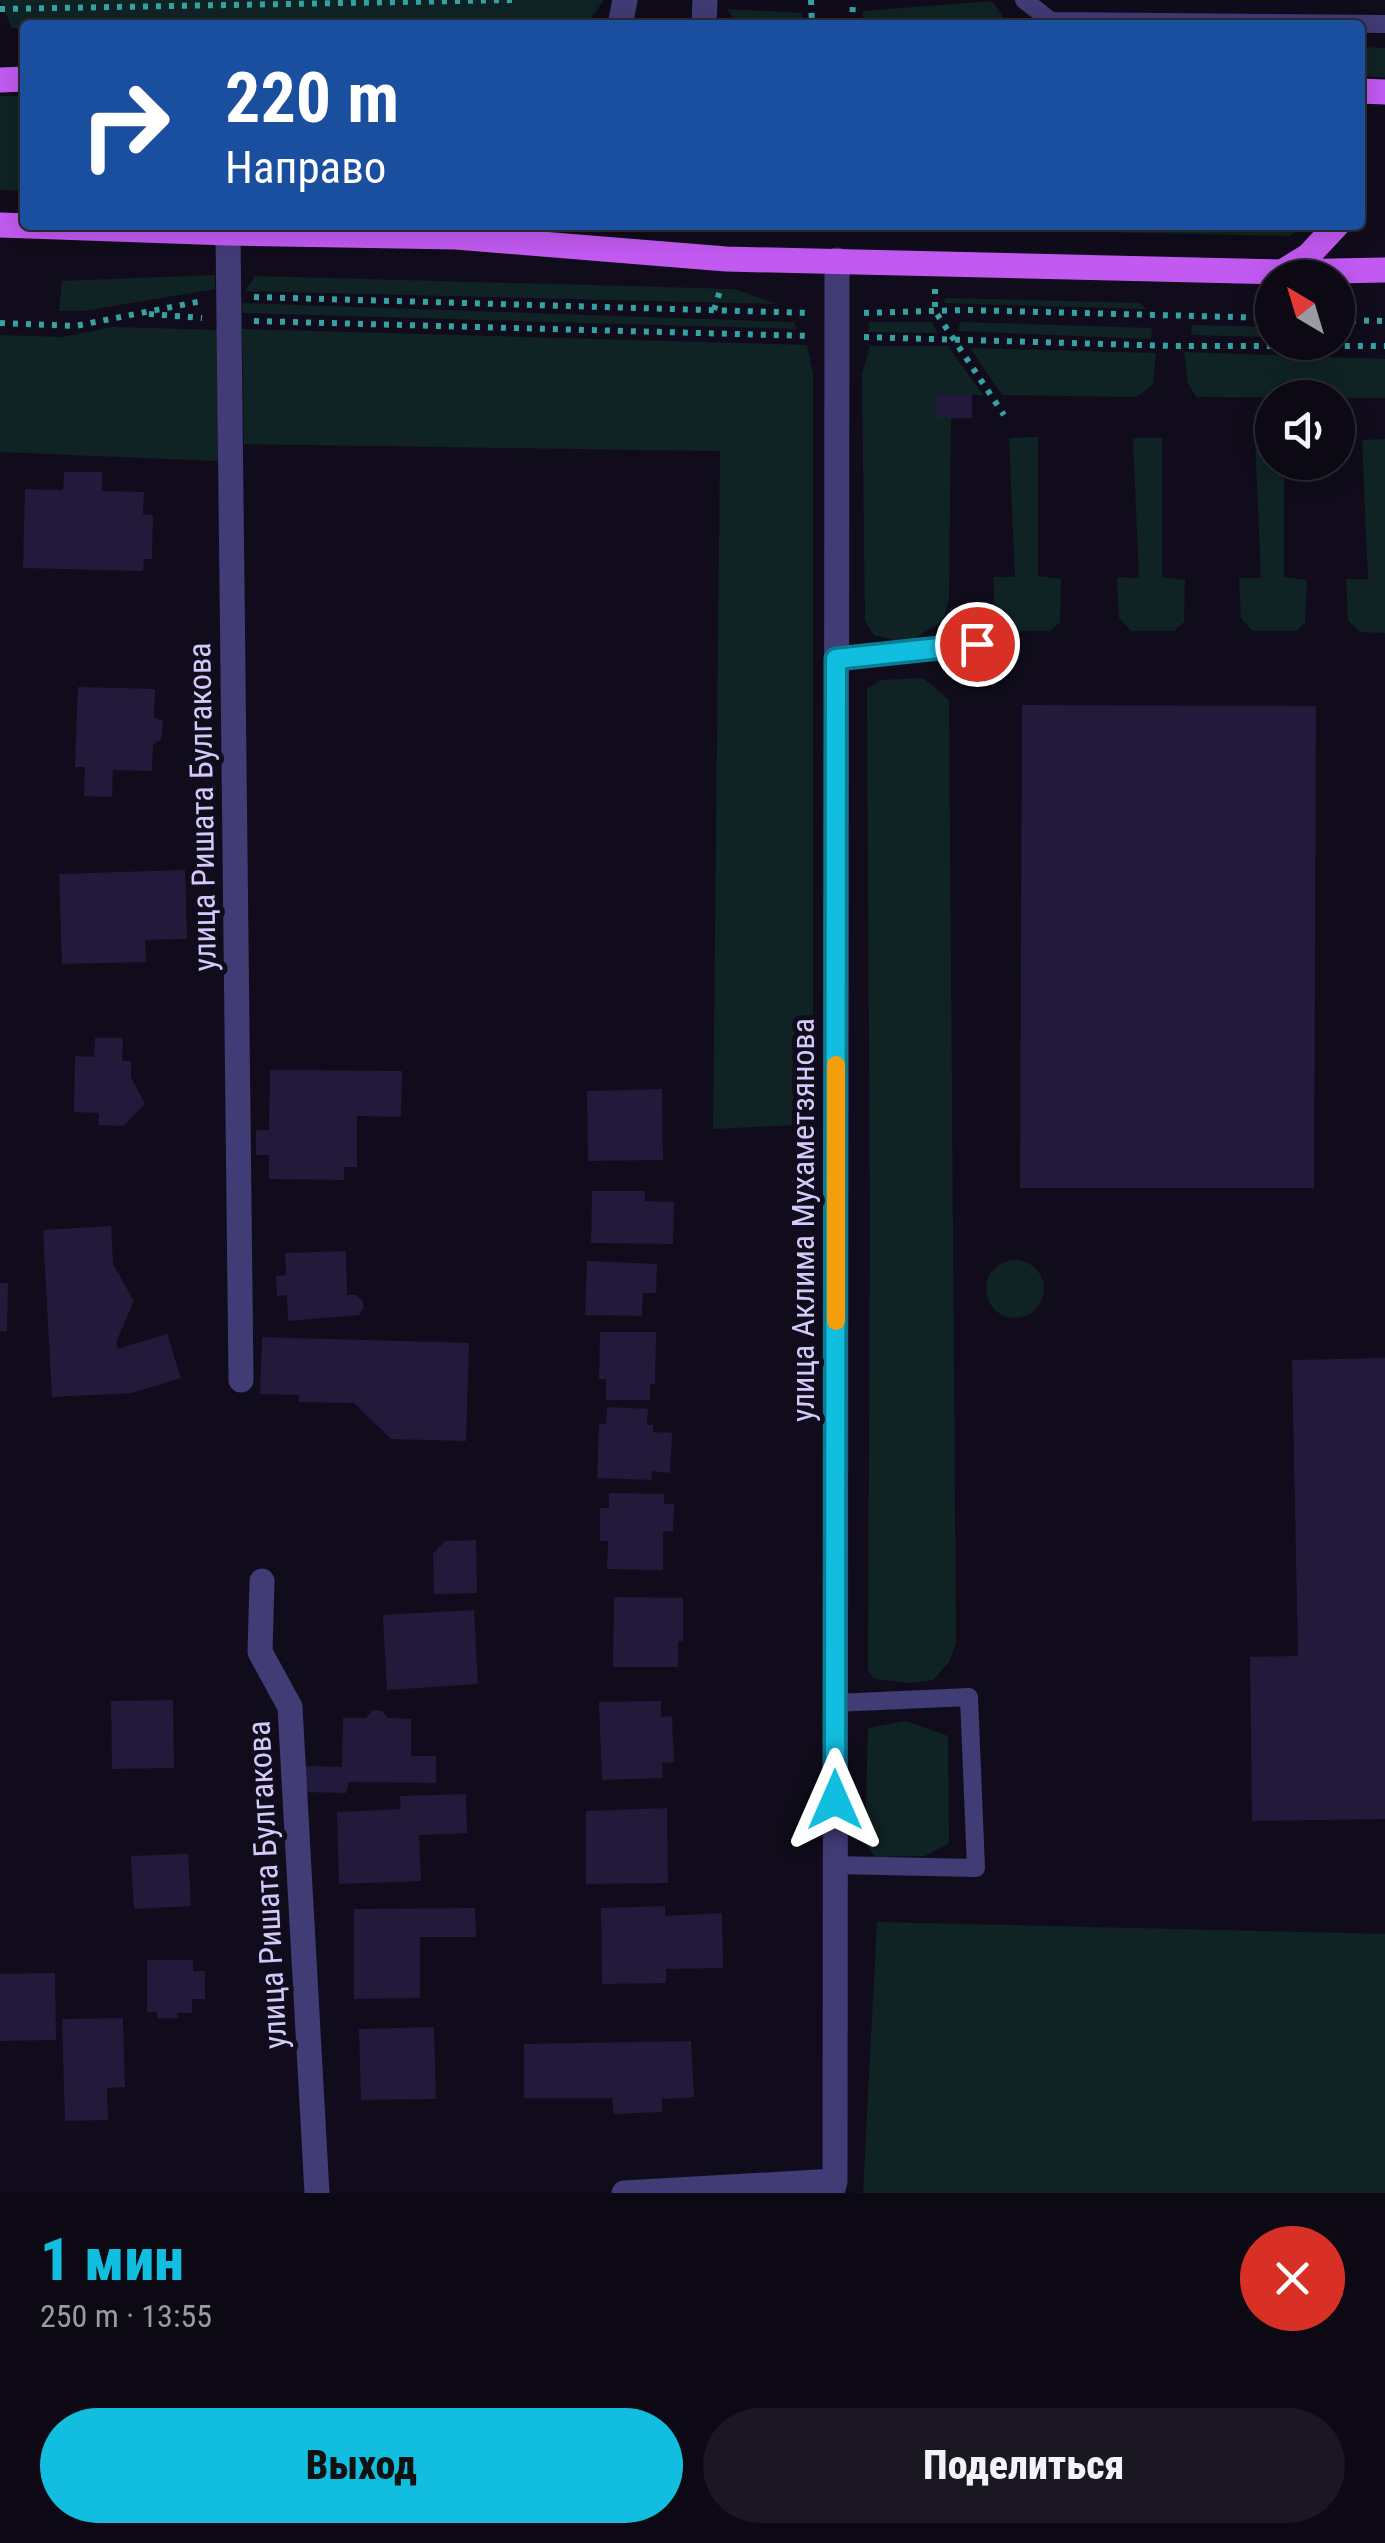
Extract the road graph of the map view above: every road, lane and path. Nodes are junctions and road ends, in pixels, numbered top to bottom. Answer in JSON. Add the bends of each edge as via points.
{"nodes":[{"id":1,"x":515,"y":0,"type":"edge"},
{"id":2,"x":1024,"y":0,"type":"edge"},
{"id":3,"x":0,"y":9,"type":"edge"},
{"id":4,"x":1050,"y":20,"type":"edge"},
{"id":5,"x":142,"y":230,"type":"edge"},
{"id":6,"x":1331,"y":230,"type":"edge"},
{"id":7,"x":453,"y":231,"type":"edge"},
{"id":8,"x":228,"y":233,"type":"junction"},
{"id":9,"x":837,"y":260,"type":"junction"},
{"id":10,"x":1302,"y":260,"type":"edge"},
{"id":11,"x":1385,"y":270,"type":"edge"},
{"id":12,"x":1255,"y":271,"type":"edge"},
{"id":13,"x":1355,"y":271,"type":"edge"},
{"id":14,"x":722,"y":284,"type":"dead end"},
{"id":15,"x":935,"y":298,"type":"dead end"},
{"id":16,"x":229,"y":308,"type":"junction"},
{"id":17,"x":714,"y":310,"type":"junction"},
{"id":18,"x":935,"y":311,"type":"junction"},
{"id":19,"x":138,"y":314,"type":"junction"},
{"id":20,"x":1255,"y":318,"type":"edge"},
{"id":21,"x":1355,"y":320,"type":"edge"},
{"id":22,"x":1385,"y":321,"type":"edge"},
{"id":23,"x":0,"y":323,"type":"edge"},
{"id":24,"x":836,"y":325,"type":"junction"},
{"id":25,"x":952,"y":340,"type":"junction"},
{"id":26,"x":1385,"y":346,"type":"edge"},
{"id":27,"x":1004,"y":414,"type":"dead end"},
{"id":28,"x":977,"y":644,"type":"dead end"},
{"id":29,"x":836,"y":659,"type":"junction"},
{"id":30,"x":241,"y":1380,"type":"dead end"},
{"id":31,"x":262,"y":1581,"type":"dead end"},
{"id":32,"x":835,"y":1704,"type":"junction"},
{"id":33,"x":835,"y":1865,"type":"junction"},
{"id":34,"x":834,"y":2187,"type":"edge"},
{"id":35,"x":317,"y":2193,"type":"edge"},
{"id":36,"x":624,"y":2193,"type":"edge"}],
"edges":[{"from":1,"to":3,"type":"path"},
{"from":2,"to":4,"type":"lane"},
{"from":5,"to":8,"type":"main road"},
{"from":6,"to":10,"type":"main road"},
{"from":7,"to":8,"type":"main road"},
{"from":7,"to":9,"type":"main road","via":[[726,259]]},
{"from":8,"to":16,"type":"street","name":"улица Ришата Булгакова"},
{"from":9,"to":12,"type":"main road"},
{"from":9,"to":24,"type":"street","name":"улица Аклима Мухаметзянова"},
{"from":11,"to":13,"type":"main road"},
{"from":14,"to":17,"type":"path"},
{"from":15,"to":18,"type":"path"},
{"from":16,"to":17,"type":"path"},
{"from":16,"to":19,"type":"path"},
{"from":16,"to":19,"type":"path"},
{"from":16,"to":24,"type":"path"},
{"from":16,"to":30,"type":"street","name":"улица Ришата Булгакова"},
{"from":17,"to":24,"type":"path"},
{"from":18,"to":20,"type":"path"},
{"from":18,"to":24,"type":"path"},
{"from":18,"to":25,"type":"path"},
{"from":19,"to":23,"type":"path","via":[[75,326]]},
{"from":21,"to":22,"type":"path"},
{"from":24,"to":25,"type":"path"},
{"from":24,"to":29,"type":"street","name":"улица Аклима Мухаметзянова"},
{"from":25,"to":26,"type":"path"},
{"from":25,"to":27,"type":"path"},
{"from":28,"to":29,"type":"lane"},
{"from":29,"to":32,"type":"street","name":"улица Аклима Мухаметзянова"},
{"from":31,"to":35,"type":"street","name":"улица Ришата Булгакова","via":[[260,1652],[290,1707]]},
{"from":32,"to":33,"type":"street","name":"улица Аклима Мухаметзянова"},
{"from":32,"to":33,"type":"lane","via":[[968,1697],[976,1868]]},
{"from":33,"to":34,"type":"street","name":"улица Аклима Мухаметзянова"},
{"from":34,"to":36,"type":"street"}]}
